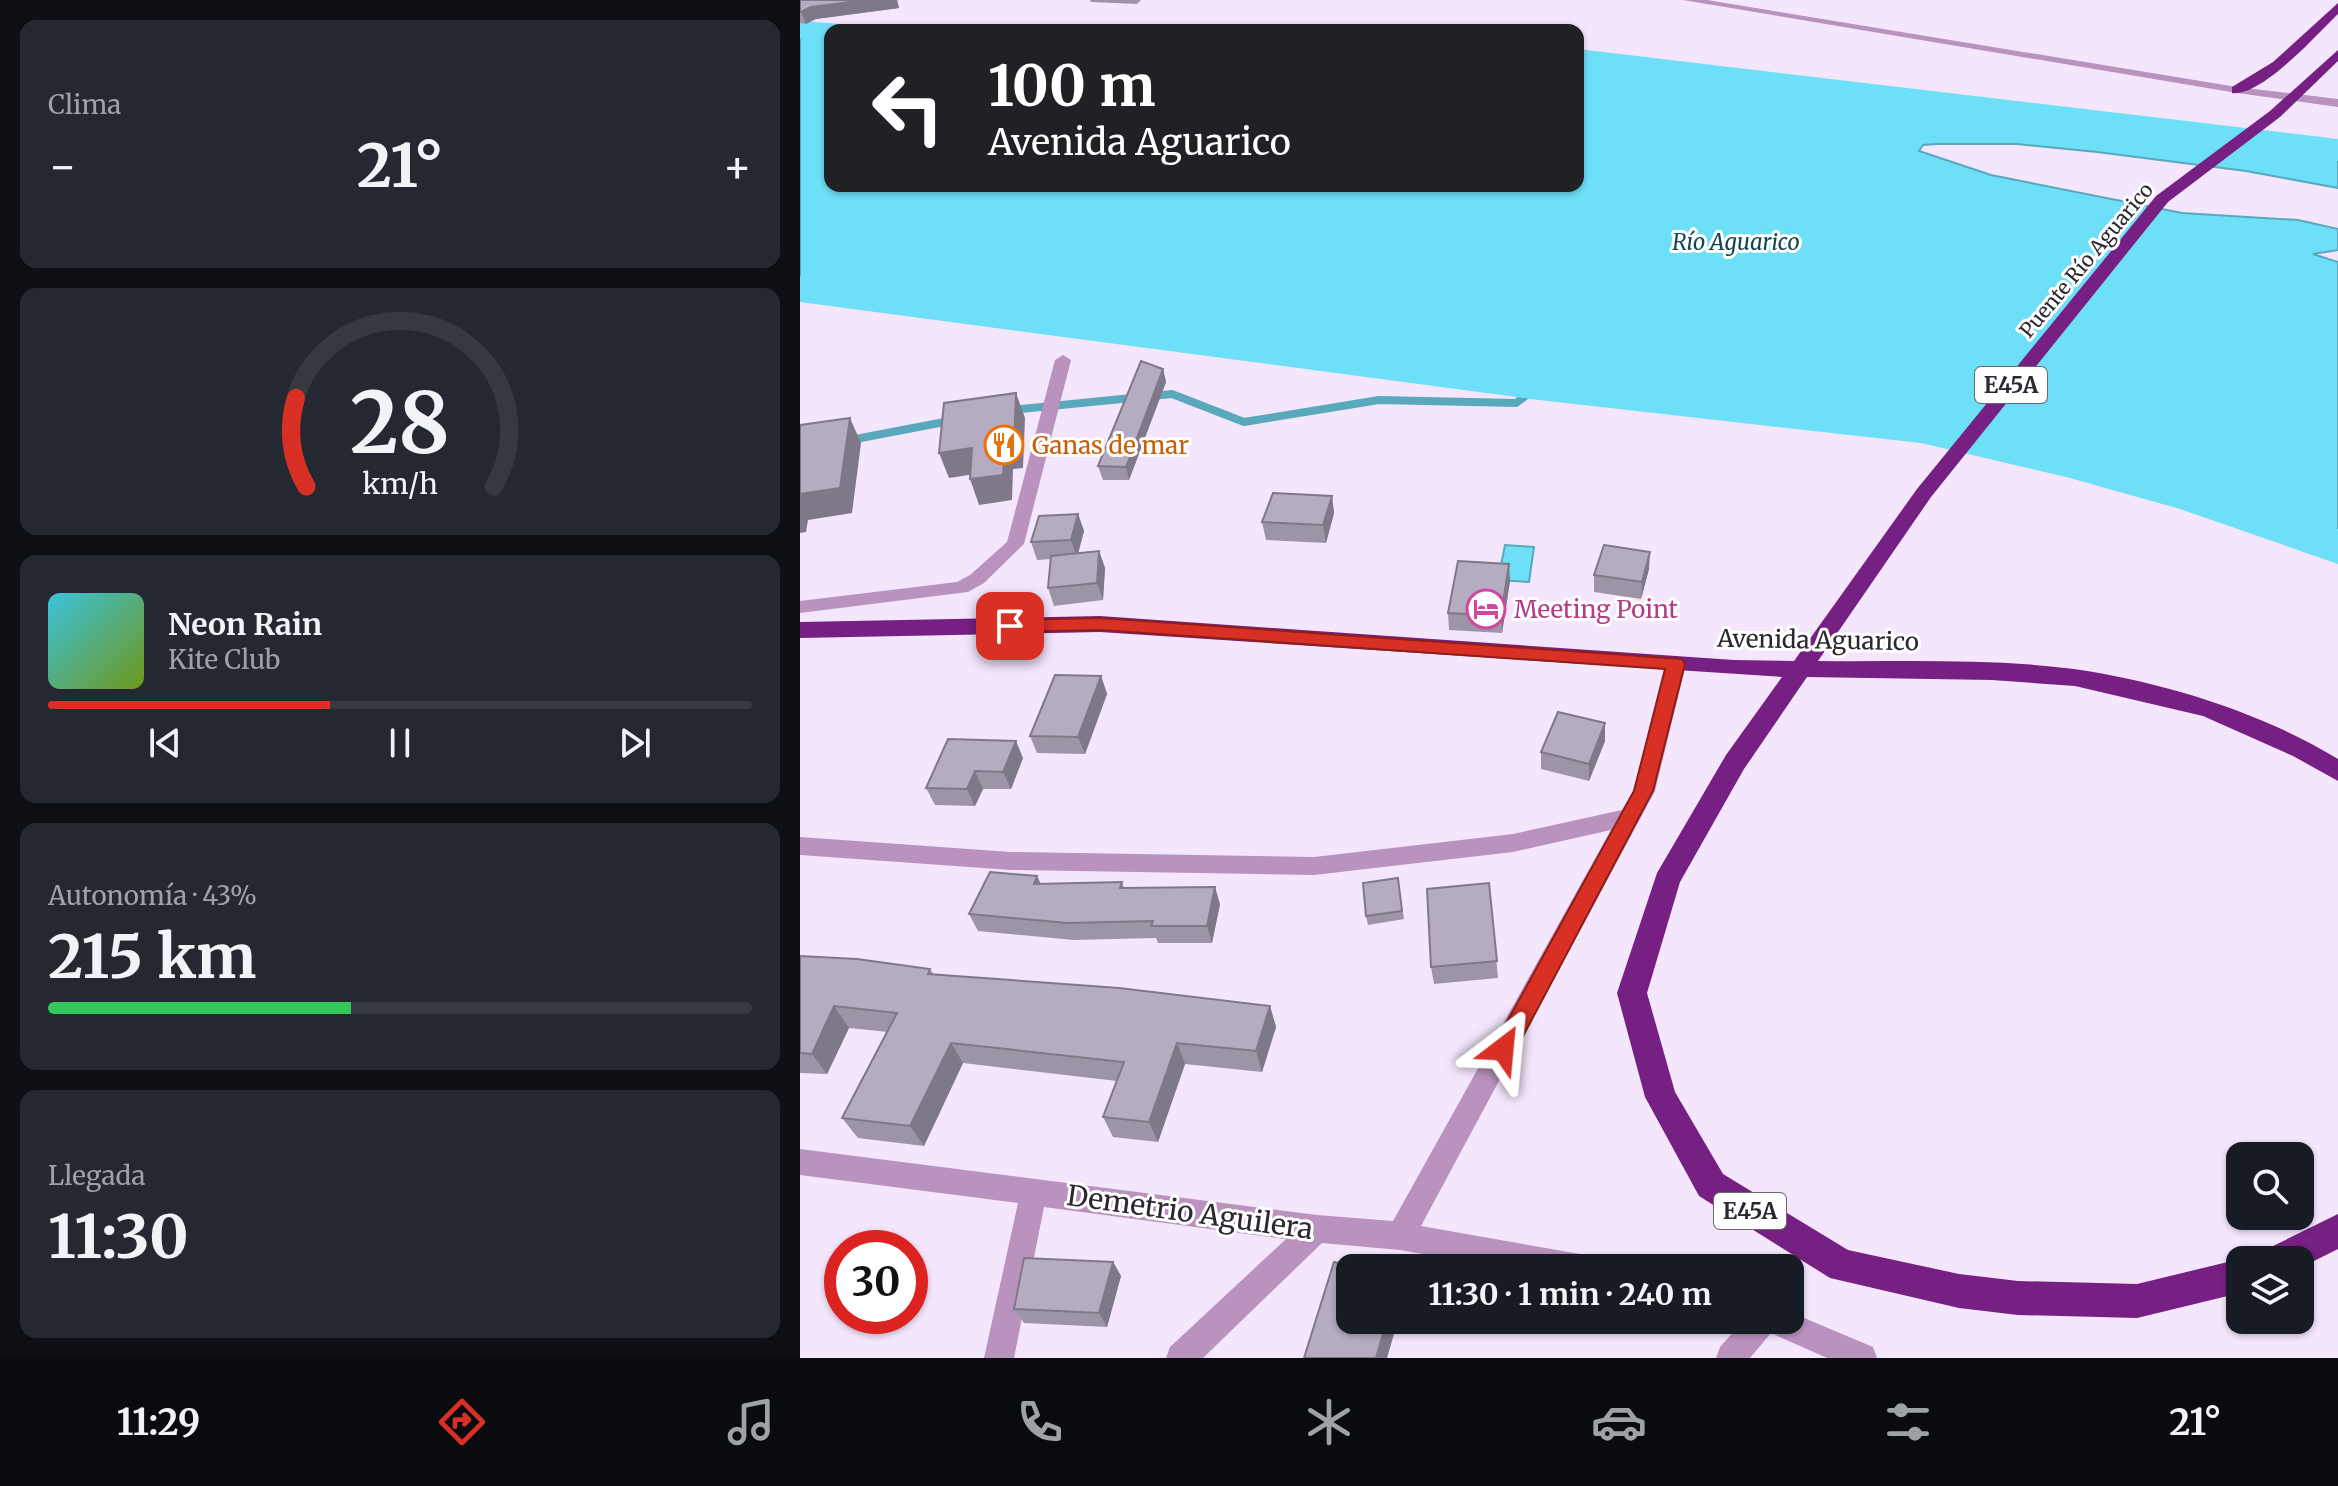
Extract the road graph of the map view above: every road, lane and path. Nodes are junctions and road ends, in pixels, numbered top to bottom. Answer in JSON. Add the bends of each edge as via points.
{"nodes":[{"id":1,"x":1688,"y":0,"type":"edge"},
{"id":2,"x":2338,"y":7,"type":"edge"},
{"id":3,"x":2338,"y":54,"type":"edge"},
{"id":4,"x":2237,"y":90,"type":"junction"},
{"id":5,"x":2338,"y":103,"type":"edge"},
{"id":6,"x":1063,"y":360,"type":"dead end"},
{"id":7,"x":800,"y":607,"type":"edge"},
{"id":8,"x":800,"y":630,"type":"edge"},
{"id":9,"x":1676,"y":664,"type":"junction"},
{"id":10,"x":2338,"y":771,"type":"edge"},
{"id":11,"x":1630,"y":817,"type":"junction"},
{"id":12,"x":800,"y":846,"type":"edge"},
{"id":13,"x":800,"y":1162,"type":"edge"},
{"id":14,"x":1034,"y":1191,"type":"junction"},
{"id":15,"x":1317,"y":1229,"type":"junction"},
{"id":16,"x":2338,"y":1231,"type":"edge"},
{"id":17,"x":1400,"y":1236,"type":"junction"},
{"id":18,"x":2309,"y":1246,"type":"edge"},
{"id":19,"x":1501,"y":1254,"type":"edge"},
{"id":20,"x":2226,"y":1279,"type":"edge"},
{"id":21,"x":1804,"y":1333,"type":"edge"},
{"id":22,"x":1751,"y":1334,"type":"edge"},
{"id":23,"x":999,"y":1358,"type":"edge"},
{"id":24,"x":1181,"y":1358,"type":"edge"},
{"id":25,"x":1731,"y":1358,"type":"edge"},
{"id":26,"x":1862,"y":1358,"type":"edge"}],
"edges":[{"from":1,"to":4,"type":"street"},
{"from":2,"to":4,"type":"highway","via":[[2278,65]]},
{"from":3,"to":20,"type":"highway","name":"Puente Río Aguarico","number":"E45A","via":[[2275,114],[2153,210],[1924,493],[1735,762],[1667,881],[1632,993],[1661,1097],[1711,1185],[1842,1266],[2018,1298],[2137,1301]]},
{"from":4,"to":5,"type":"street"},
{"from":6,"to":7,"type":"street","via":[[1015,544],[961,588]]},
{"from":8,"to":9,"type":"highway","name":"Avenida Aguarico","via":[[1100,624]]},
{"from":9,"to":10,"type":"highway","name":"Avenida Aguarico","via":[[2075,678],[2209,709],[2302,749]]},
{"from":9,"to":11,"type":"street","via":[[1644,791]]},
{"from":11,"to":12,"type":"street","via":[[1513,843],[1314,866],[1011,861]]},
{"from":11,"to":17,"type":"street"},
{"from":13,"to":14,"type":"street","name":"Demetrio Aguilera"},
{"from":14,"to":15,"type":"street","name":"Demetrio Aguilera"},
{"from":14,"to":23,"type":"street"},
{"from":15,"to":17,"type":"street","name":"Demetrio Aguilera"},
{"from":15,"to":24,"type":"street"},
{"from":16,"to":18,"type":"highway"},
{"from":17,"to":19,"type":"street","name":"Demetrio Aguilera"},
{"from":21,"to":26,"type":"street"},
{"from":22,"to":25,"type":"street"}]}
